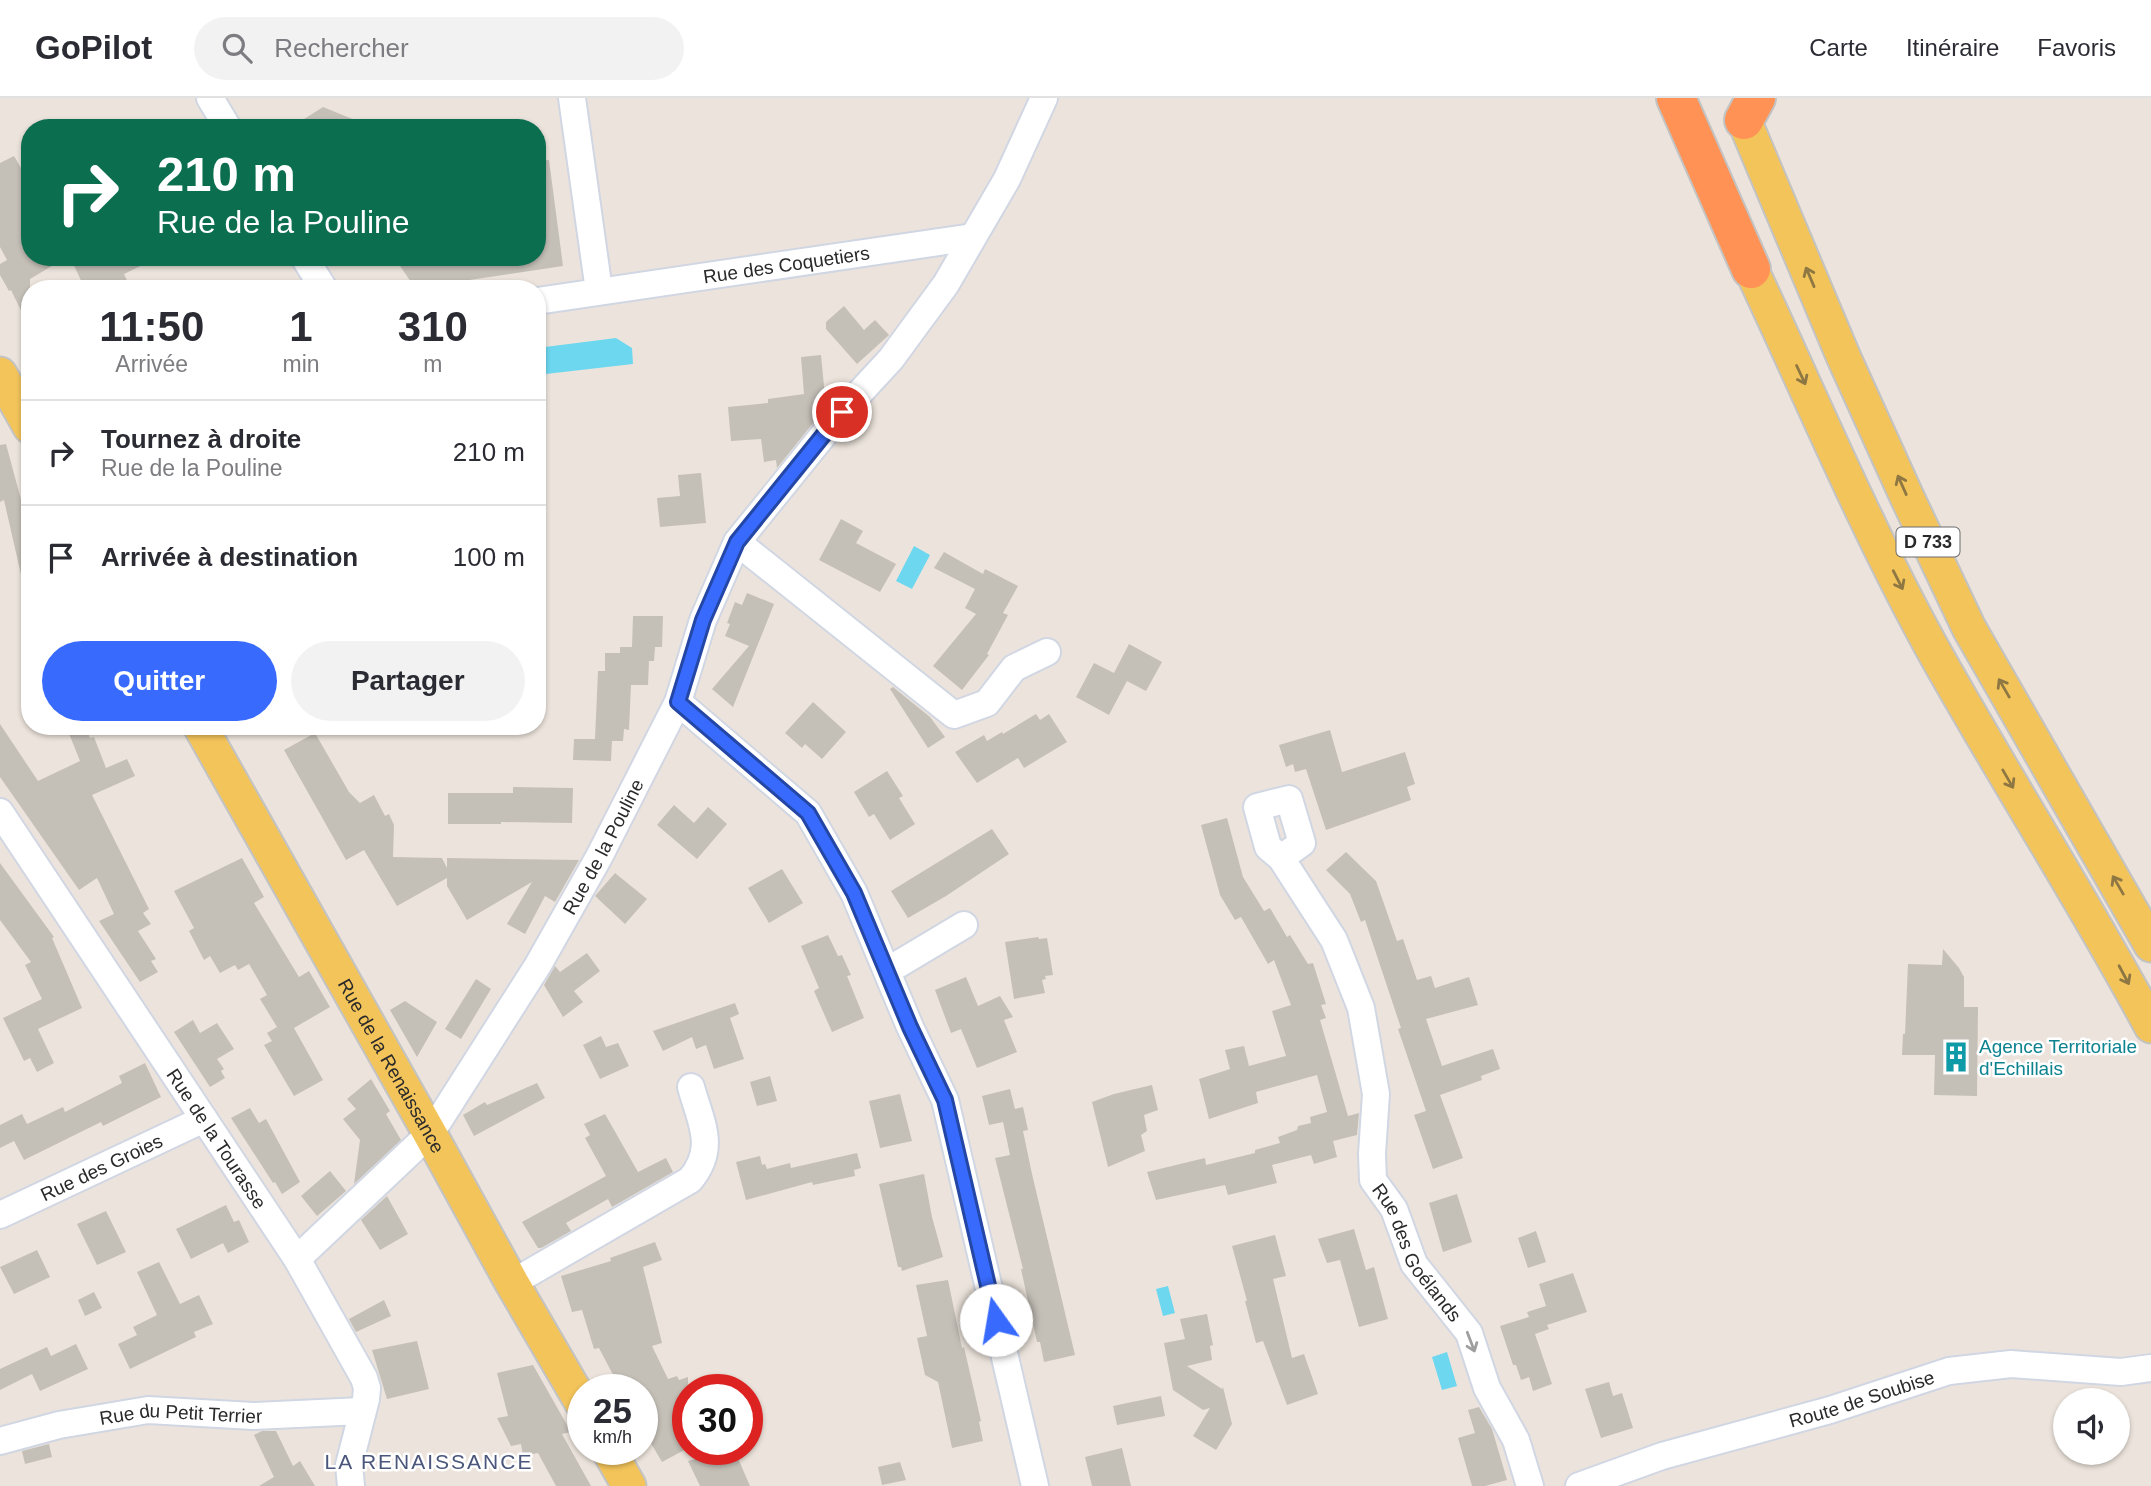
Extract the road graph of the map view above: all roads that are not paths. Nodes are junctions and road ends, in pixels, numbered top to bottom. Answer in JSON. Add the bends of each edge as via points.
{"nodes":[{"id":1,"x":210,"y":98,"type":"edge"},
{"id":2,"x":572,"y":98,"type":"edge"},
{"id":3,"x":1044,"y":98,"type":"edge"},
{"id":4,"x":1676,"y":98,"type":"edge"},
{"id":5,"x":1697,"y":98,"type":"edge"},
{"id":6,"x":1746,"y":105,"type":"edge"},
{"id":7,"x":223,"y":119,"type":"edge"},
{"id":8,"x":973,"y":237,"type":"junction"},
{"id":9,"x":1751,"y":268,"type":"junction"},
{"id":10,"x":599,"y":291,"type":"junction"},
{"id":11,"x":546,"y":300,"type":"edge"},
{"id":12,"x":0,"y":374,"type":"edge"},
{"id":13,"x":21,"y":411,"type":"edge"},
{"id":14,"x":737,"y":542,"type":"junction"},
{"id":15,"x":1047,"y":652,"type":"dead end"},
{"id":16,"x":678,"y":702,"type":"junction"},
{"id":17,"x":205,"y":735,"type":"edge"},
{"id":18,"x":0,"y":812,"type":"edge"},
{"id":19,"x":1281,"y":858,"type":"dead end"},
{"id":20,"x":964,"y":925,"type":"dead end"},
{"id":21,"x":2151,"y":945,"type":"edge"},
{"id":22,"x":887,"y":971,"type":"junction"},
{"id":23,"x":2151,"y":1026,"type":"edge"},
{"id":24,"x":691,"y":1087,"type":"dead end"},
{"id":25,"x":204,"y":1119,"type":"junction"},
{"id":26,"x":429,"y":1132,"type":"junction"},
{"id":27,"x":0,"y":1214,"type":"edge"},
{"id":28,"x":297,"y":1259,"type":"junction"},
{"id":29,"x":512,"y":1283,"type":"junction"},
{"id":30,"x":2151,"y":1368,"type":"edge"},
{"id":31,"x":567,"y":1378,"type":"edge"},
{"id":32,"x":362,"y":1412,"type":"junction"},
{"id":33,"x":0,"y":1441,"type":"edge"},
{"id":34,"x":617,"y":1465,"type":"edge"},
{"id":35,"x":351,"y":1486,"type":"edge"},
{"id":36,"x":629,"y":1486,"type":"edge"},
{"id":37,"x":1035,"y":1486,"type":"edge"},
{"id":38,"x":1530,"y":1486,"type":"edge"},
{"id":39,"x":1579,"y":1486,"type":"edge"}],
"edges":[{"from":1,"to":7,"type":"street"},
{"from":2,"to":10,"type":"street"},
{"from":3,"to":8,"type":"street","name":"Rue de la Pouline","via":[[1007,179]]},
{"from":4,"to":9,"type":"highway"},
{"from":5,"to":9,"type":"highway","number":"D 733"},
{"from":21,"to":6,"type":"main road","number":"D 733","one_way":true,"via":[[1969,628],[1844,358]]},
{"from":8,"to":10,"type":"street","name":"Rue des Coquetiers"},
{"from":8,"to":14,"type":"street","name":"Rue de la Pouline","via":[[946,284],[891,359]]},
{"from":9,"to":23,"type":"main road","number":"D 733","one_way":true,"via":[[1930,644]]},
{"from":10,"to":11,"type":"street","name":"Rue des Coquetiers"},
{"from":12,"to":13,"type":"main road"},
{"from":14,"to":15,"type":"street","via":[[954,715],[987,703],[1014,668]]},
{"from":14,"to":16,"type":"street","name":"Rue de la Pouline","via":[[703,620]]},
{"from":16,"to":22,"type":"street","via":[[808,813],[854,893]]},
{"from":16,"to":26,"type":"street","name":"Rue de la Pouline","via":[[538,965]]},
{"from":17,"to":26,"type":"main road","name":"Rue de la Renaissance"},
{"from":18,"to":25,"type":"street","name":"Rue de la Tourasse"},
{"from":19,"to":38,"type":"street","name":"Rue des Goélands","one_way":true,"via":[[1334,940],[1361,1008],[1376,1094],[1373,1180],[1394,1209],[1415,1264],[1469,1333],[1487,1388],[1516,1440]]},
{"from":20,"to":22,"type":"street"},
{"from":22,"to":37,"type":"street","via":[[945,1100]]},
{"from":24,"to":29,"type":"street","via":[[706,1142],[701,1167],[690,1180]]},
{"from":25,"to":27,"type":"street","name":"Rue des Groies"},
{"from":25,"to":28,"type":"street","name":"Rue de la Tourasse"},
{"from":26,"to":28,"type":"street","name":"Rue de la Pouline"},
{"from":26,"to":29,"type":"main road","name":"Rue de la Renaissance"},
{"from":28,"to":32,"type":"street","name":"Rue de la Tourasse","via":[[364,1378],[367,1388]]},
{"from":29,"to":31,"type":"main road","name":"Rue de la Renaissance"},
{"from":30,"to":39,"type":"street","name":"Route de Soubise","via":[[2121,1372],[2011,1364],[1949,1371],[1830,1410],[1662,1456]]},
{"from":32,"to":33,"type":"street","name":"Rue du Petit Terrier","via":[[253,1416],[148,1410]]},
{"from":32,"to":35,"type":"street","name":"Rue de la Tourasse","via":[[349,1465]]},
{"from":34,"to":36,"type":"main road"}]}
